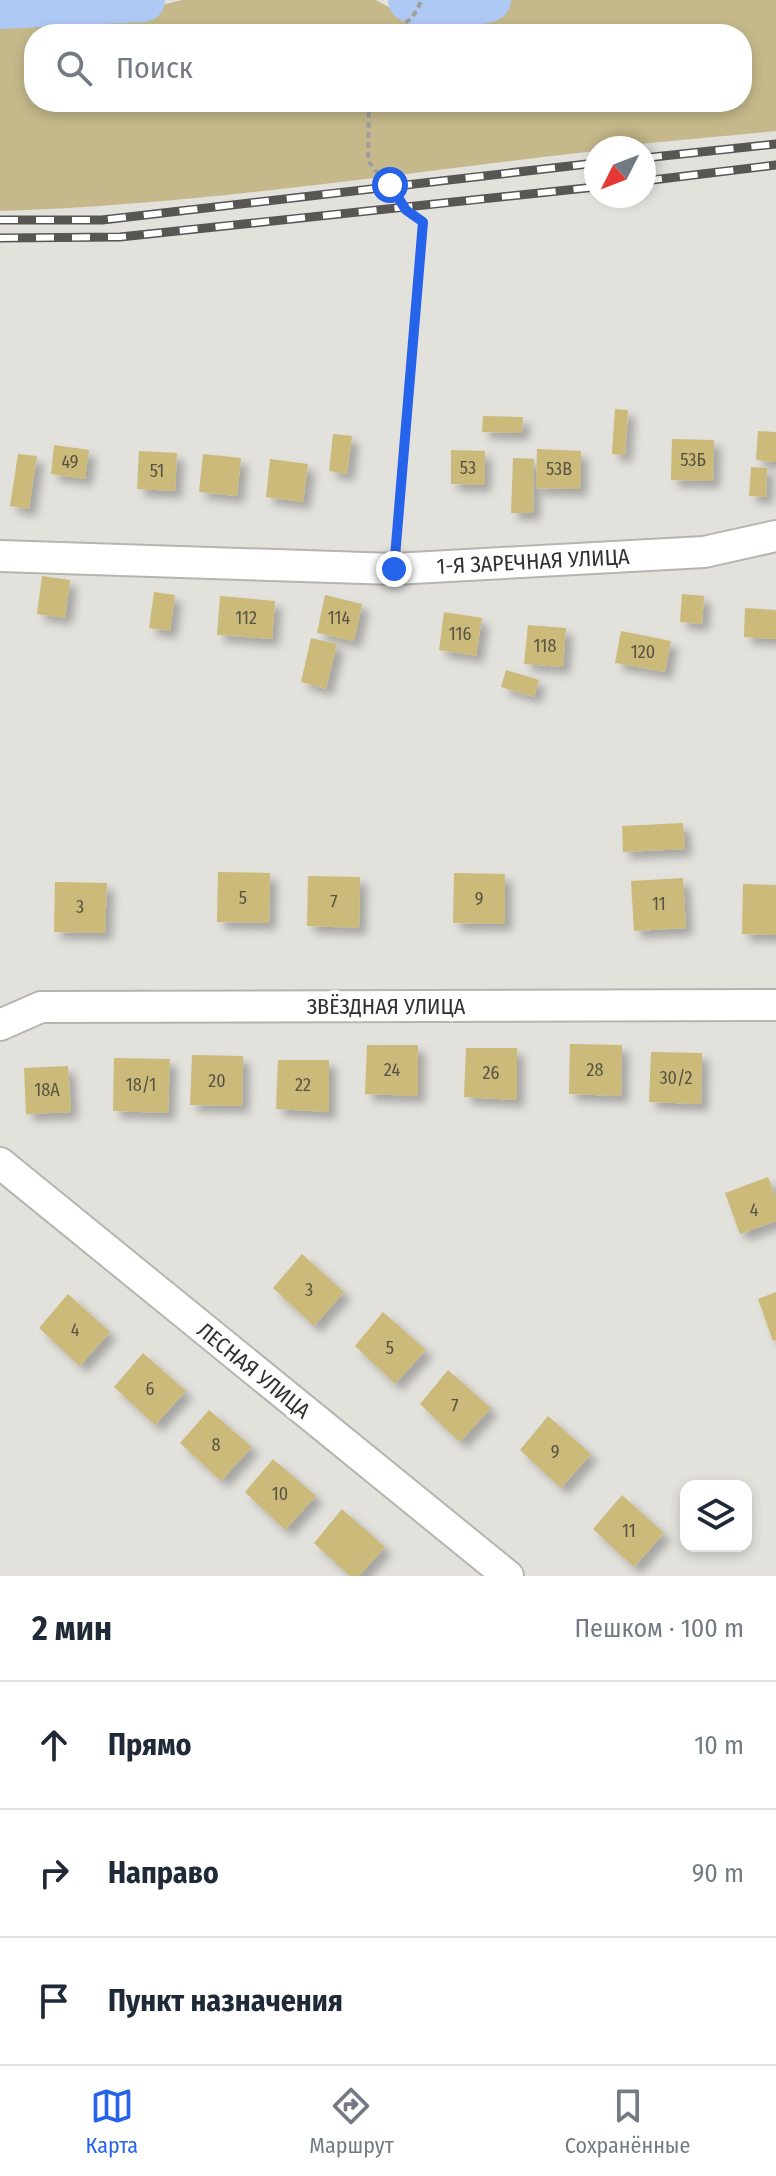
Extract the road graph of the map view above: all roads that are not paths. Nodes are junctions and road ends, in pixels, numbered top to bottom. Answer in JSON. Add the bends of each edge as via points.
{"nodes":[{"id":1,"x":776,"y":536,"type":"edge"},
{"id":2,"x":0,"y":556,"type":"edge"},
{"id":3,"x":776,"y":1005,"type":"edge"},
{"id":4,"x":0,"y":1025,"type":"edge"},
{"id":5,"x":0,"y":1163,"type":"edge"},
{"id":6,"x":508,"y":1576,"type":"edge"}],
"edges":[{"from":1,"to":2,"type":"street","name":"1-Я ЗАРЕЧНАЯ УЛИЦА","via":[[704,552],[394,569]]},
{"from":3,"to":4,"type":"street","name":"ЗВЁЗДНАЯ УЛИЦА","via":[[41,1007]]},
{"from":5,"to":6,"type":"street","name":"ЛЕСНАЯ УЛИЦА"}]}
